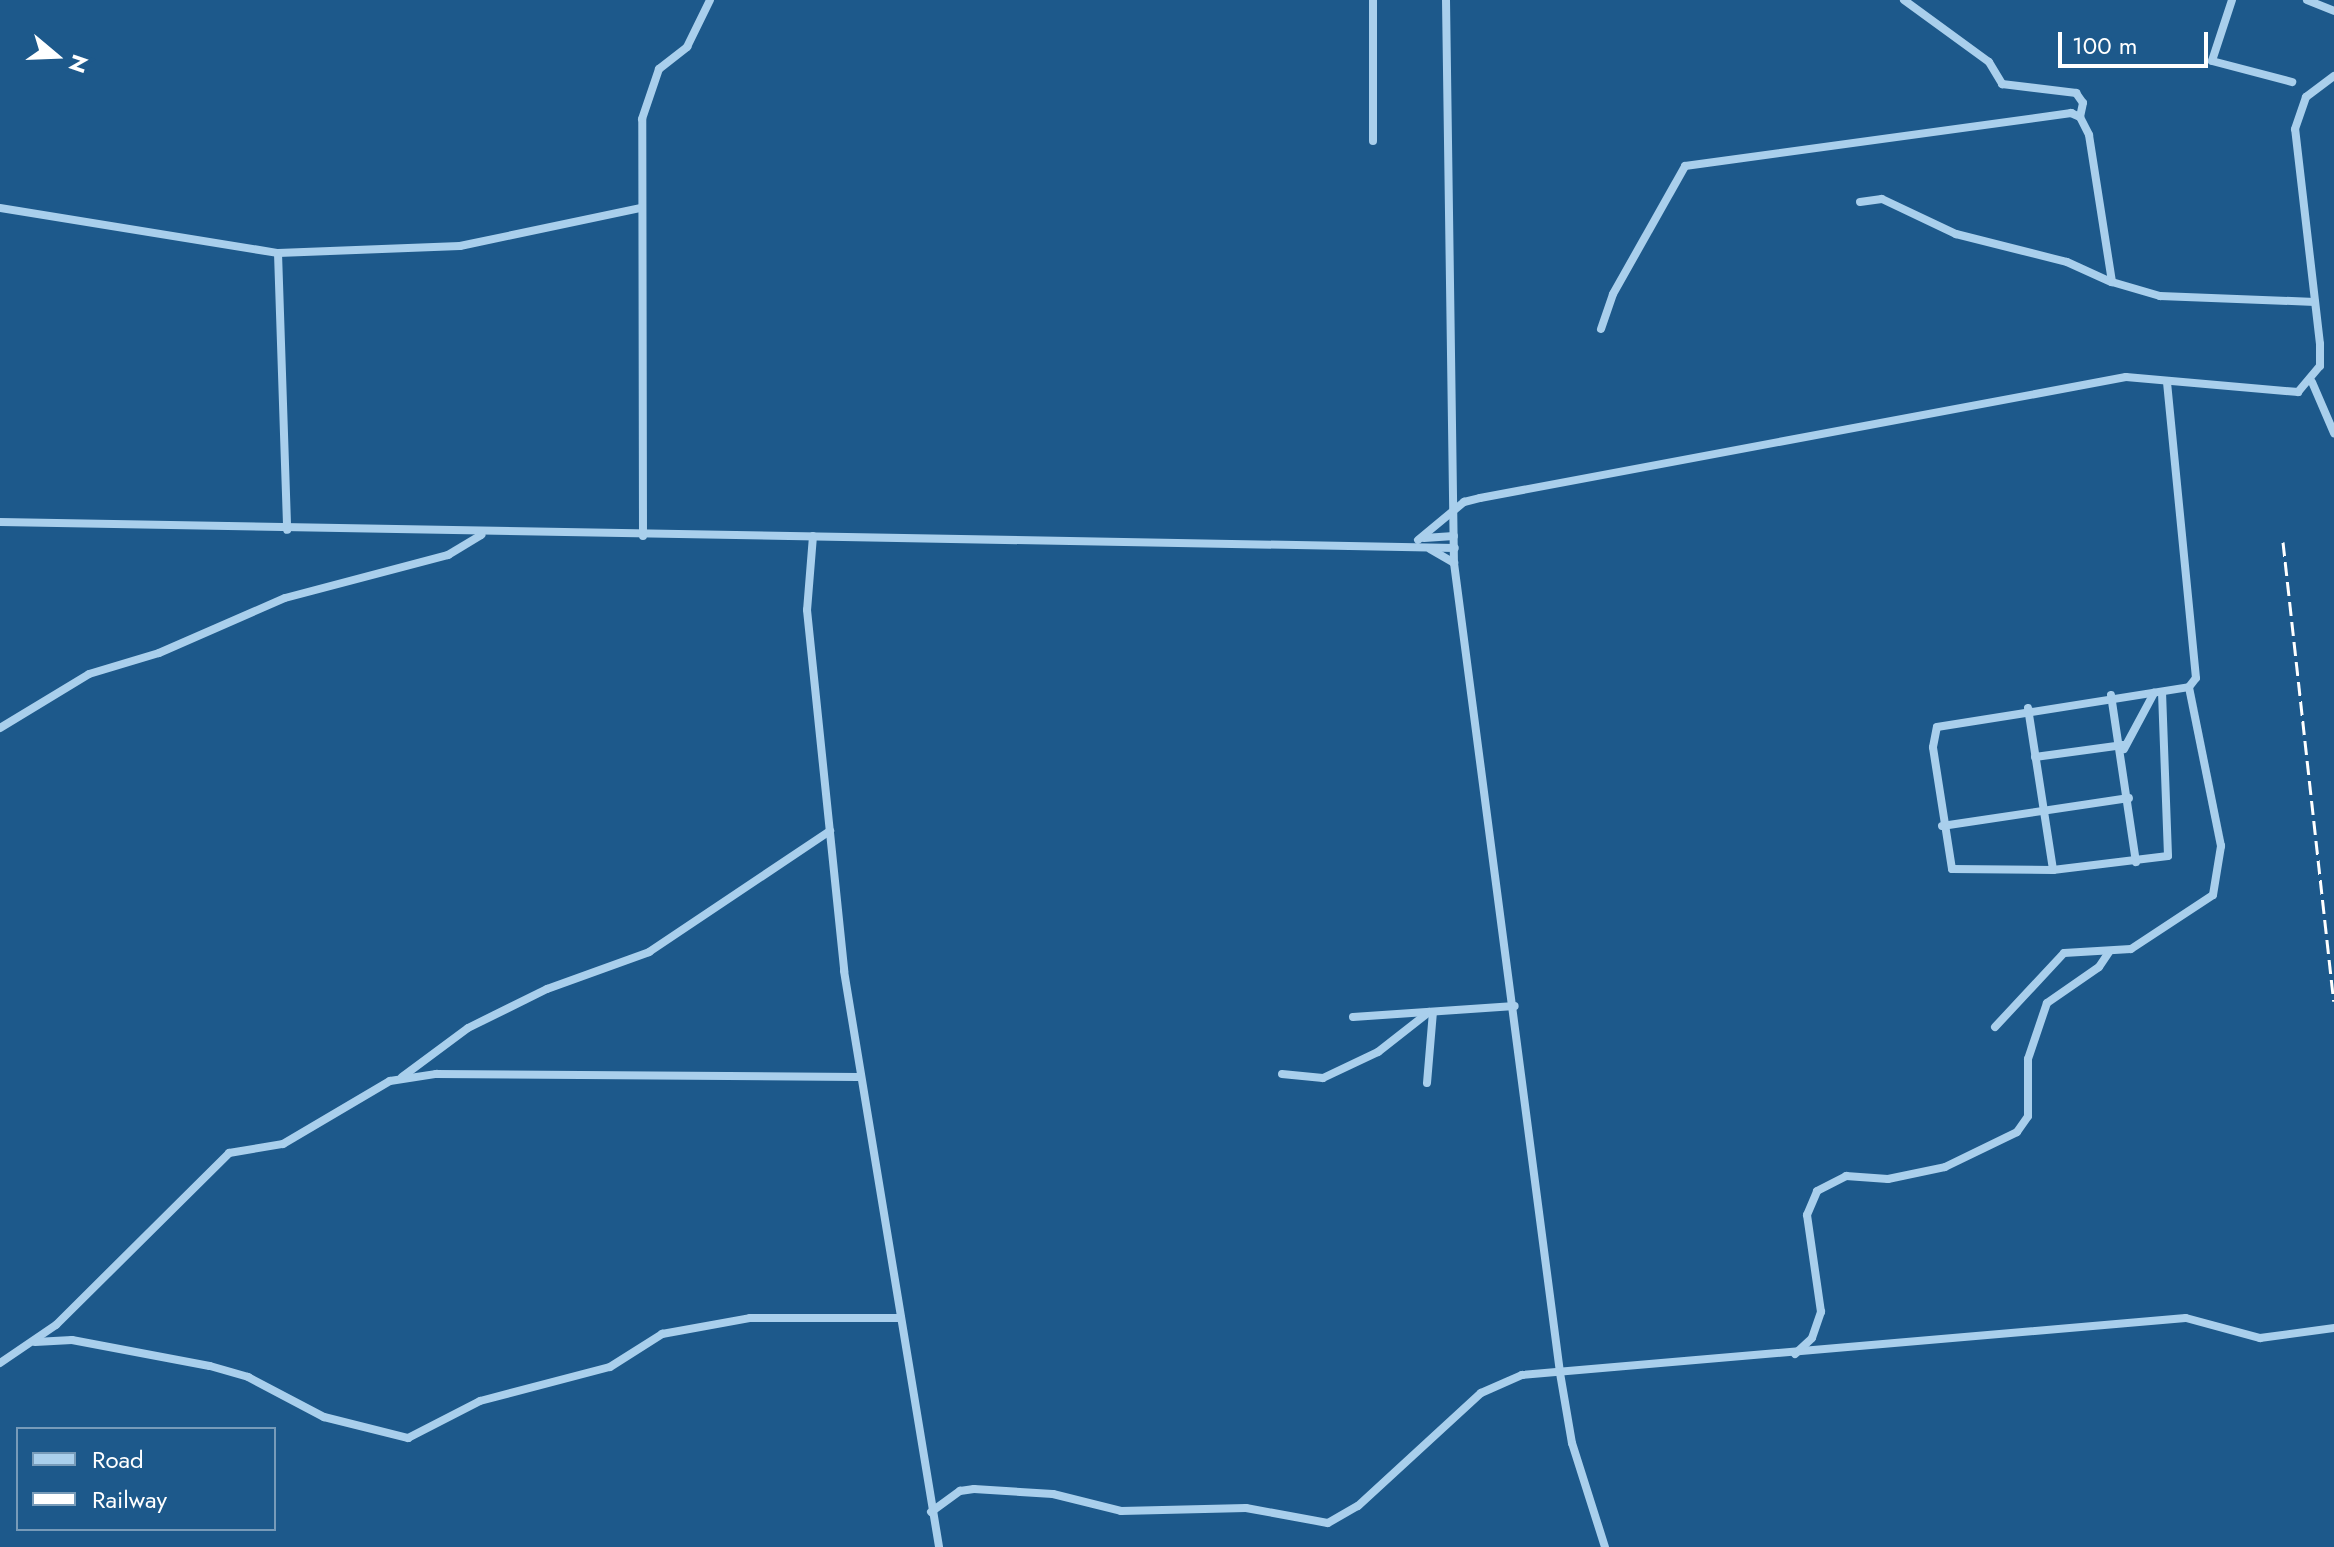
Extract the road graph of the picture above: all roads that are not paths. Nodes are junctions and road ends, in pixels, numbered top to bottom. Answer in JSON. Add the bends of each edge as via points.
{"nodes":[{"id":1,"x":710,"y":0,"type":"edge"},
{"id":2,"x":1373,"y":0,"type":"edge"},
{"id":3,"x":1446,"y":0,"type":"edge"},
{"id":4,"x":1904,"y":0,"type":"edge"},
{"id":5,"x":2232,"y":0,"type":"edge"},
{"id":6,"x":2313,"y":1,"type":"edge"},
{"id":7,"x":2334,"y":11,"type":"edge"},
{"id":8,"x":2334,"y":76,"type":"edge"},
{"id":9,"x":2292,"y":82,"type":"dead end"},
{"id":10,"x":2080,"y":117,"type":"junction"},
{"id":11,"x":1373,"y":141,"type":"dead end"},
{"id":12,"x":1860,"y":202,"type":"dead end"},
{"id":13,"x":0,"y":208,"type":"edge"},
{"id":14,"x":641,"y":208,"type":"junction"},
{"id":15,"x":278,"y":253,"type":"junction"},
{"id":16,"x":2112,"y":282,"type":"junction"},
{"id":17,"x":2315,"y":302,"type":"junction"},
{"id":18,"x":1601,"y":329,"type":"dead end"},
{"id":19,"x":2167,"y":381,"type":"junction"},
{"id":20,"x":2312,"y":382,"type":"junction"},
{"id":21,"x":2334,"y":433,"type":"edge"},
{"id":22,"x":1453,"y":512,"type":"junction"},
{"id":23,"x":0,"y":522,"type":"edge"},
{"id":24,"x":287,"y":530,"type":"junction"},
{"id":25,"x":483,"y":534,"type":"junction"},
{"id":26,"x":643,"y":536,"type":"junction"},
{"id":27,"x":813,"y":536,"type":"junction"},
{"id":28,"x":1454,"y":536,"type":"junction"},
{"id":29,"x":1418,"y":540,"type":"junction"},
{"id":30,"x":1404,"y":544,"type":"junction"},
{"id":31,"x":1455,"y":548,"type":"junction"},
{"id":32,"x":1429,"y":549,"type":"junction"},
{"id":33,"x":1454,"y":563,"type":"junction"},
{"id":34,"x":2189,"y":687,"type":"junction"},
{"id":35,"x":2158,"y":692,"type":"junction"},
{"id":36,"x":2111,"y":695,"type":"junction"},
{"id":37,"x":2028,"y":708,"type":"junction"},
{"id":38,"x":0,"y":728,"type":"edge"},
{"id":39,"x":2123,"y":748,"type":"junction"},
{"id":40,"x":2035,"y":757,"type":"junction"},
{"id":41,"x":2129,"y":798,"type":"junction"},
{"id":42,"x":2044,"y":812,"type":"junction"},
{"id":43,"x":1942,"y":826,"type":"junction"},
{"id":44,"x":830,"y":831,"type":"junction"},
{"id":45,"x":2136,"y":862,"type":"junction"},
{"id":46,"x":2053,"y":870,"type":"junction"},
{"id":47,"x":2109,"y":952,"type":"junction"},
{"id":48,"x":1515,"y":1006,"type":"junction"},
{"id":49,"x":1431,"y":1012,"type":"junction"},
{"id":50,"x":1353,"y":1017,"type":"dead end"},
{"id":51,"x":1995,"y":1027,"type":"dead end"},
{"id":52,"x":1282,"y":1074,"type":"dead end"},
{"id":53,"x":402,"y":1077,"type":"junction"},
{"id":54,"x":858,"y":1077,"type":"junction"},
{"id":55,"x":1427,"y":1083,"type":"dead end"},
{"id":56,"x":901,"y":1318,"type":"junction"},
{"id":57,"x":2334,"y":1328,"type":"edge"},
{"id":58,"x":34,"y":1342,"type":"junction"},
{"id":59,"x":1795,"y":1354,"type":"junction"},
{"id":60,"x":0,"y":1363,"type":"edge"},
{"id":61,"x":1560,"y":1373,"type":"junction"},
{"id":62,"x":931,"y":1512,"type":"junction"},
{"id":63,"x":939,"y":1547,"type":"edge"},
{"id":64,"x":1605,"y":1547,"type":"edge"}],
"edges":[{"from":1,"to":14,"type":"street","via":[[701,27],[679,56],[659,69],[644,106],[646,194]]},
{"from":2,"to":11,"type":"street"},
{"from":3,"to":22,"type":"street"},
{"from":4,"to":10,"type":"street","via":[[1989,62],[2002,84],[2076,93],[2083,103]]},
{"from":5,"to":9,"type":"street","via":[[2212,61]]},
{"from":6,"to":7,"type":"street"},
{"from":8,"to":17,"type":"street","via":[[2306,97],[2295,129]]},
{"from":10,"to":16,"type":"street","via":[[2089,135]]},
{"from":10,"to":18,"type":"street","via":[[2058,114],[1685,166],[1613,294]]},
{"from":12,"to":16,"type":"street","via":[[1882,199],[1956,234],[2067,262]]},
{"from":13,"to":15,"type":"street"},
{"from":14,"to":15,"type":"street","via":[[460,246]]},
{"from":14,"to":26,"type":"street"},
{"from":15,"to":24,"type":"street"},
{"from":16,"to":17,"type":"street","via":[[2160,296]]},
{"from":17,"to":20,"type":"street","via":[[2320,366]]},
{"from":19,"to":20,"type":"street","via":[[2276,395],[2298,392]]},
{"from":19,"to":22,"type":"street","via":[[2126,377],[2033,394],[1480,498]]},
{"from":19,"to":34,"type":"street","via":[[2199,659]]},
{"from":20,"to":21,"type":"street"},
{"from":22,"to":28,"type":"street"},
{"from":22,"to":29,"type":"street"},
{"from":23,"to":24,"type":"street"},
{"from":24,"to":25,"type":"street"},
{"from":25,"to":26,"type":"street"},
{"from":25,"to":38,"type":"street","via":[[448,555],[285,598],[159,653],[89,674]]},
{"from":26,"to":27,"type":"street"},
{"from":27,"to":30,"type":"street"},
{"from":27,"to":44,"type":"street","via":[[807,610]]},
{"from":28,"to":29,"type":"street"},
{"from":28,"to":31,"type":"street"},
{"from":29,"to":30,"type":"street"},
{"from":30,"to":32,"type":"street"},
{"from":31,"to":32,"type":"street"},
{"from":31,"to":33,"type":"street"},
{"from":32,"to":33,"type":"street"},
{"from":33,"to":48,"type":"street"},
{"from":34,"to":35,"type":"street"},
{"from":34,"to":47,"type":"street","via":[[2221,846],[2217,884],[2193,913],[2142,944]]},
{"from":35,"to":36,"type":"street"},
{"from":35,"to":39,"type":"street"},
{"from":35,"to":45,"type":"street","via":[[2168,856]]},
{"from":36,"to":37,"type":"street"},
{"from":36,"to":39,"type":"street"},
{"from":37,"to":40,"type":"street"},
{"from":37,"to":43,"type":"street","via":[[1937,727]]},
{"from":39,"to":40,"type":"street"},
{"from":39,"to":41,"type":"street"},
{"from":40,"to":42,"type":"street"},
{"from":41,"to":42,"type":"street"},
{"from":41,"to":45,"type":"street"},
{"from":42,"to":43,"type":"street"},
{"from":42,"to":46,"type":"street"},
{"from":43,"to":46,"type":"street","via":[[1952,869]]},
{"from":44,"to":53,"type":"street","via":[[649,952],[547,989],[468,1028]]},
{"from":44,"to":54,"type":"street"},
{"from":45,"to":46,"type":"street"},
{"from":47,"to":51,"type":"street","via":[[2064,953]]},
{"from":47,"to":59,"type":"street","via":[[2099,967],[2047,1003],[2028,1059],[2028,1116],[2017,1132],[1945,1167],[1888,1179],[1846,1176],[1817,1191],[1807,1215],[1821,1312],[1812,1338]]},
{"from":48,"to":49,"type":"street"},
{"from":48,"to":61,"type":"street"},
{"from":49,"to":50,"type":"street"},
{"from":49,"to":52,"type":"street","via":[[1369,1058],[1323,1078]]},
{"from":49,"to":55,"type":"street"},
{"from":53,"to":54,"type":"street"},
{"from":53,"to":58,"type":"street","via":[[283,1144],[238,1147],[200,1176]]},
{"from":54,"to":56,"type":"street"},
{"from":56,"to":58,"type":"street","via":[[750,1318],[662,1334],[610,1367],[480,1401],[408,1438],[324,1417],[248,1377],[210,1366],[72,1340]]},
{"from":56,"to":62,"type":"street"},
{"from":57,"to":59,"type":"street","via":[[2260,1338],[2186,1318]]},
{"from":58,"to":60,"type":"street"},
{"from":59,"to":61,"type":"street"},
{"from":61,"to":62,"type":"street","via":[[1495,1383],[1358,1506],[1328,1523],[1246,1508],[1121,1511],[1053,1494],[974,1489],[960,1491]]},
{"from":61,"to":64,"type":"street","via":[[1572,1443]]},
{"from":62,"to":63,"type":"street"}]}
